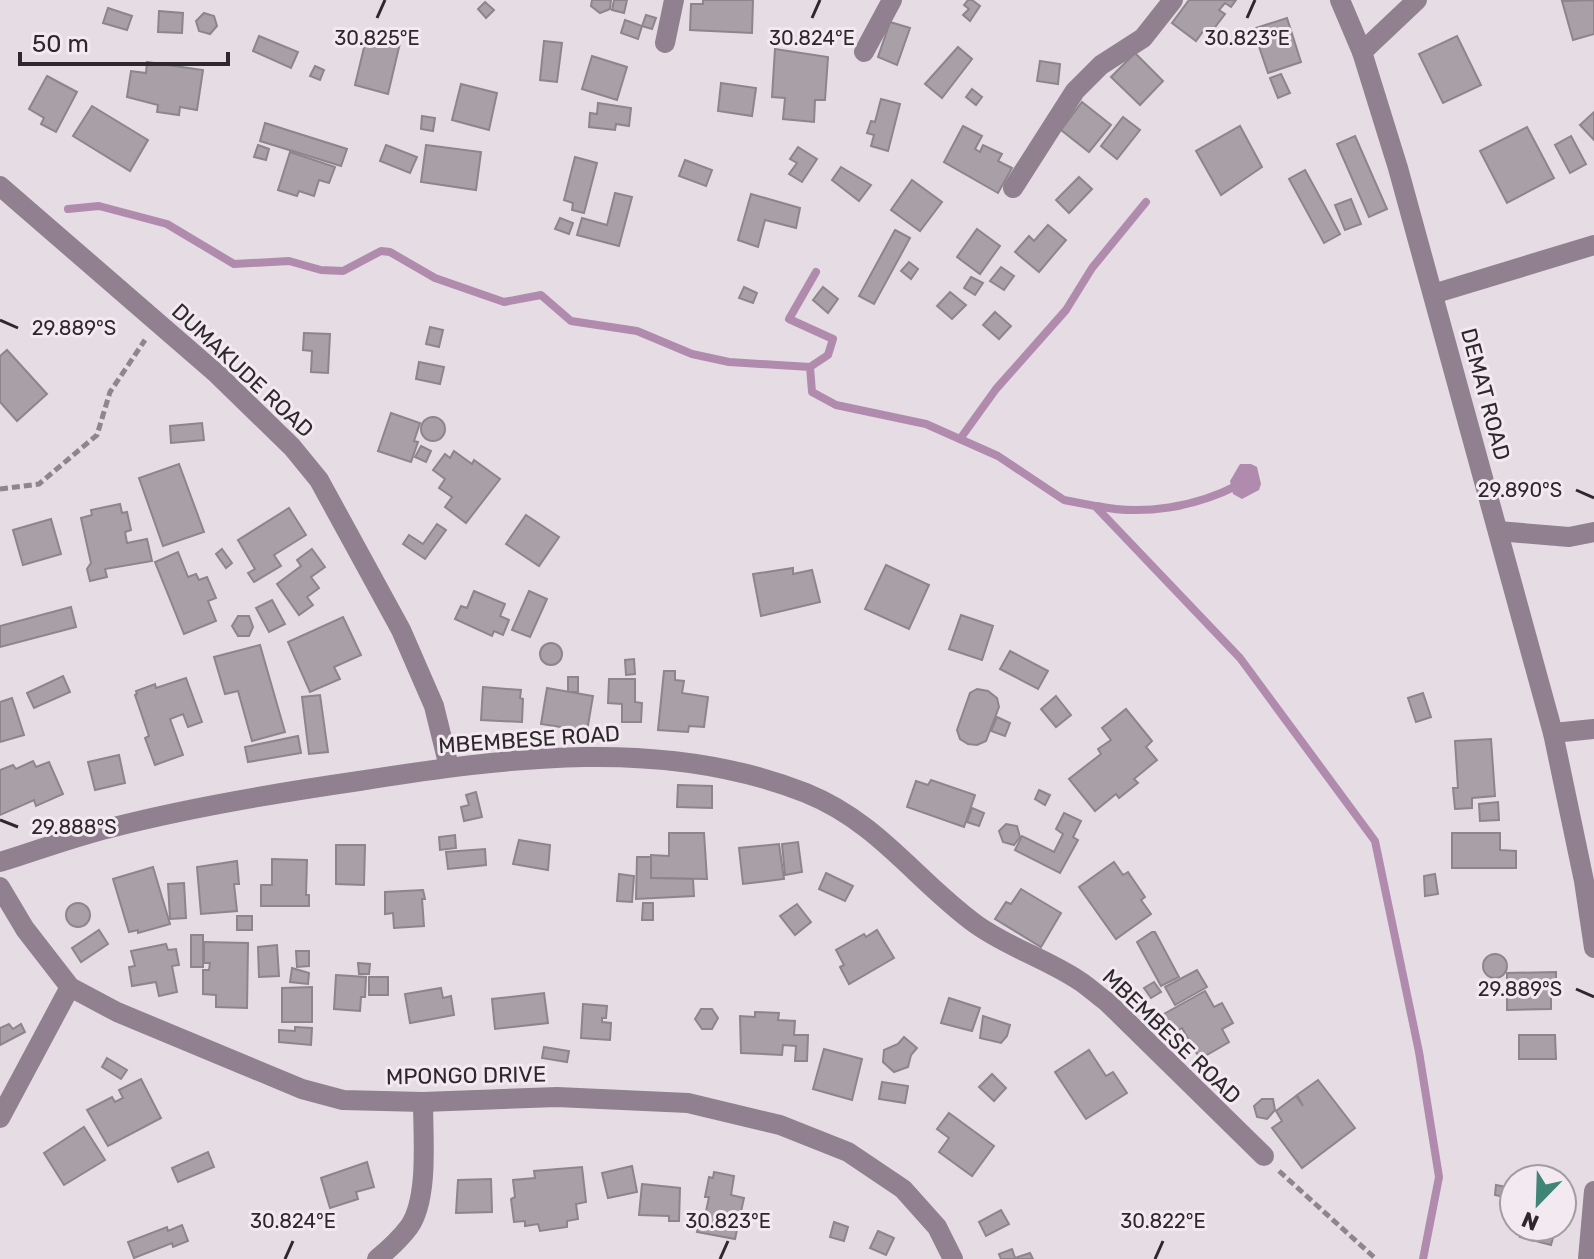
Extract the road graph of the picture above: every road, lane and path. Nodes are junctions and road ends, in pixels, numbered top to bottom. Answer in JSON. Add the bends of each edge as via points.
{"nodes":[{"id":1,"x":674,"y":0,"type":"edge"},
{"id":2,"x":892,"y":0,"type":"edge"},
{"id":3,"x":1173,"y":0,"type":"edge"},
{"id":4,"x":1340,"y":0,"type":"edge"},
{"id":5,"x":1417,"y":0,"type":"edge"},
{"id":6,"x":665,"y":43,"type":"dead end"},
{"id":7,"x":864,"y":52,"type":"dead end"},
{"id":8,"x":1362,"y":52,"type":"junction"},
{"id":9,"x":0,"y":186,"type":"edge"},
{"id":10,"x":1013,"y":188,"type":"dead end"},
{"id":11,"x":1594,"y":245,"type":"edge"},
{"id":12,"x":1433,"y":294,"type":"junction"},
{"id":13,"x":158,"y":323,"type":"junction"},
{"id":14,"x":0,"y":489,"type":"edge"},
{"id":15,"x":1498,"y":531,"type":"junction"},
{"id":16,"x":1594,"y":532,"type":"edge"},
{"id":17,"x":1594,"y":729,"type":"edge"},
{"id":18,"x":1553,"y":733,"type":"junction"},
{"id":19,"x":449,"y":767,"type":"junction"},
{"id":20,"x":0,"y":862,"type":"edge"},
{"id":21,"x":0,"y":887,"type":"edge"},
{"id":22,"x":1594,"y":948,"type":"edge"},
{"id":23,"x":70,"y":987,"type":"junction"},
{"id":24,"x":423,"y":1102,"type":"junction"},
{"id":25,"x":0,"y":1118,"type":"edge"},
{"id":26,"x":1264,"y":1156,"type":"joint"},
{"id":27,"x":1594,"y":1191,"type":"edge"},
{"id":28,"x":377,"y":1259,"type":"edge"},
{"id":29,"x":953,"y":1259,"type":"edge"},
{"id":30,"x":1376,"y":1259,"type":"edge"},
{"id":31,"x":1588,"y":1259,"type":"edge"}],
"edges":[{"from":1,"to":6,"type":"street"},
{"from":2,"to":7,"type":"street"},
{"from":3,"to":10,"type":"street","via":[[1143,38],[1101,65],[1075,91]]},
{"from":4,"to":8,"type":"street","name":"DEMAT ROAD"},
{"from":5,"to":8,"type":"street"},
{"from":8,"to":12,"type":"street","name":"DEMAT ROAD"},
{"from":9,"to":13,"type":"street","name":"DUMAKUDE ROAD"},
{"from":11,"to":12,"type":"street"},
{"from":12,"to":15,"type":"street","name":"DEMAT ROAD"},
{"from":13,"to":14,"type":"path","via":[[110,392],[97,435],[39,484]]},
{"from":13,"to":19,"type":"street","name":"DUMAKUDE ROAD","via":[[282,436],[319,480],[401,630],[434,706]]},
{"from":15,"to":16,"type":"street","via":[[1569,537]]},
{"from":15,"to":18,"type":"street","name":"DEMAT ROAD"},
{"from":17,"to":18,"type":"street"},
{"from":18,"to":22,"type":"street","name":"DEMAT ROAD"},
{"from":19,"to":20,"type":"street","name":"MBEMBESE ROAD","via":[[108,828]]},
{"from":19,"to":26,"type":"street","name":"MBEMBESE ROAD","via":[[603,755],[645,757],[739,771],[809,794],[873,831],[980,927],[1078,980],[1107,1002]]},
{"from":21,"to":23,"type":"street","name":"MPONGO DRIVE"},
{"from":23,"to":24,"type":"street","name":"MPONGO DRIVE","via":[[302,1089],[343,1100]]},
{"from":23,"to":25,"type":"street"},
{"from":24,"to":28,"type":"street","via":[[418,1209],[410,1226]]},
{"from":24,"to":29,"type":"street","name":"MPONGO DRIVE","via":[[557,1097],[688,1103],[780,1125],[848,1152],[903,1189],[937,1227]]},
{"from":26,"to":30,"type":"path"},
{"from":27,"to":31,"type":"street"}]}
